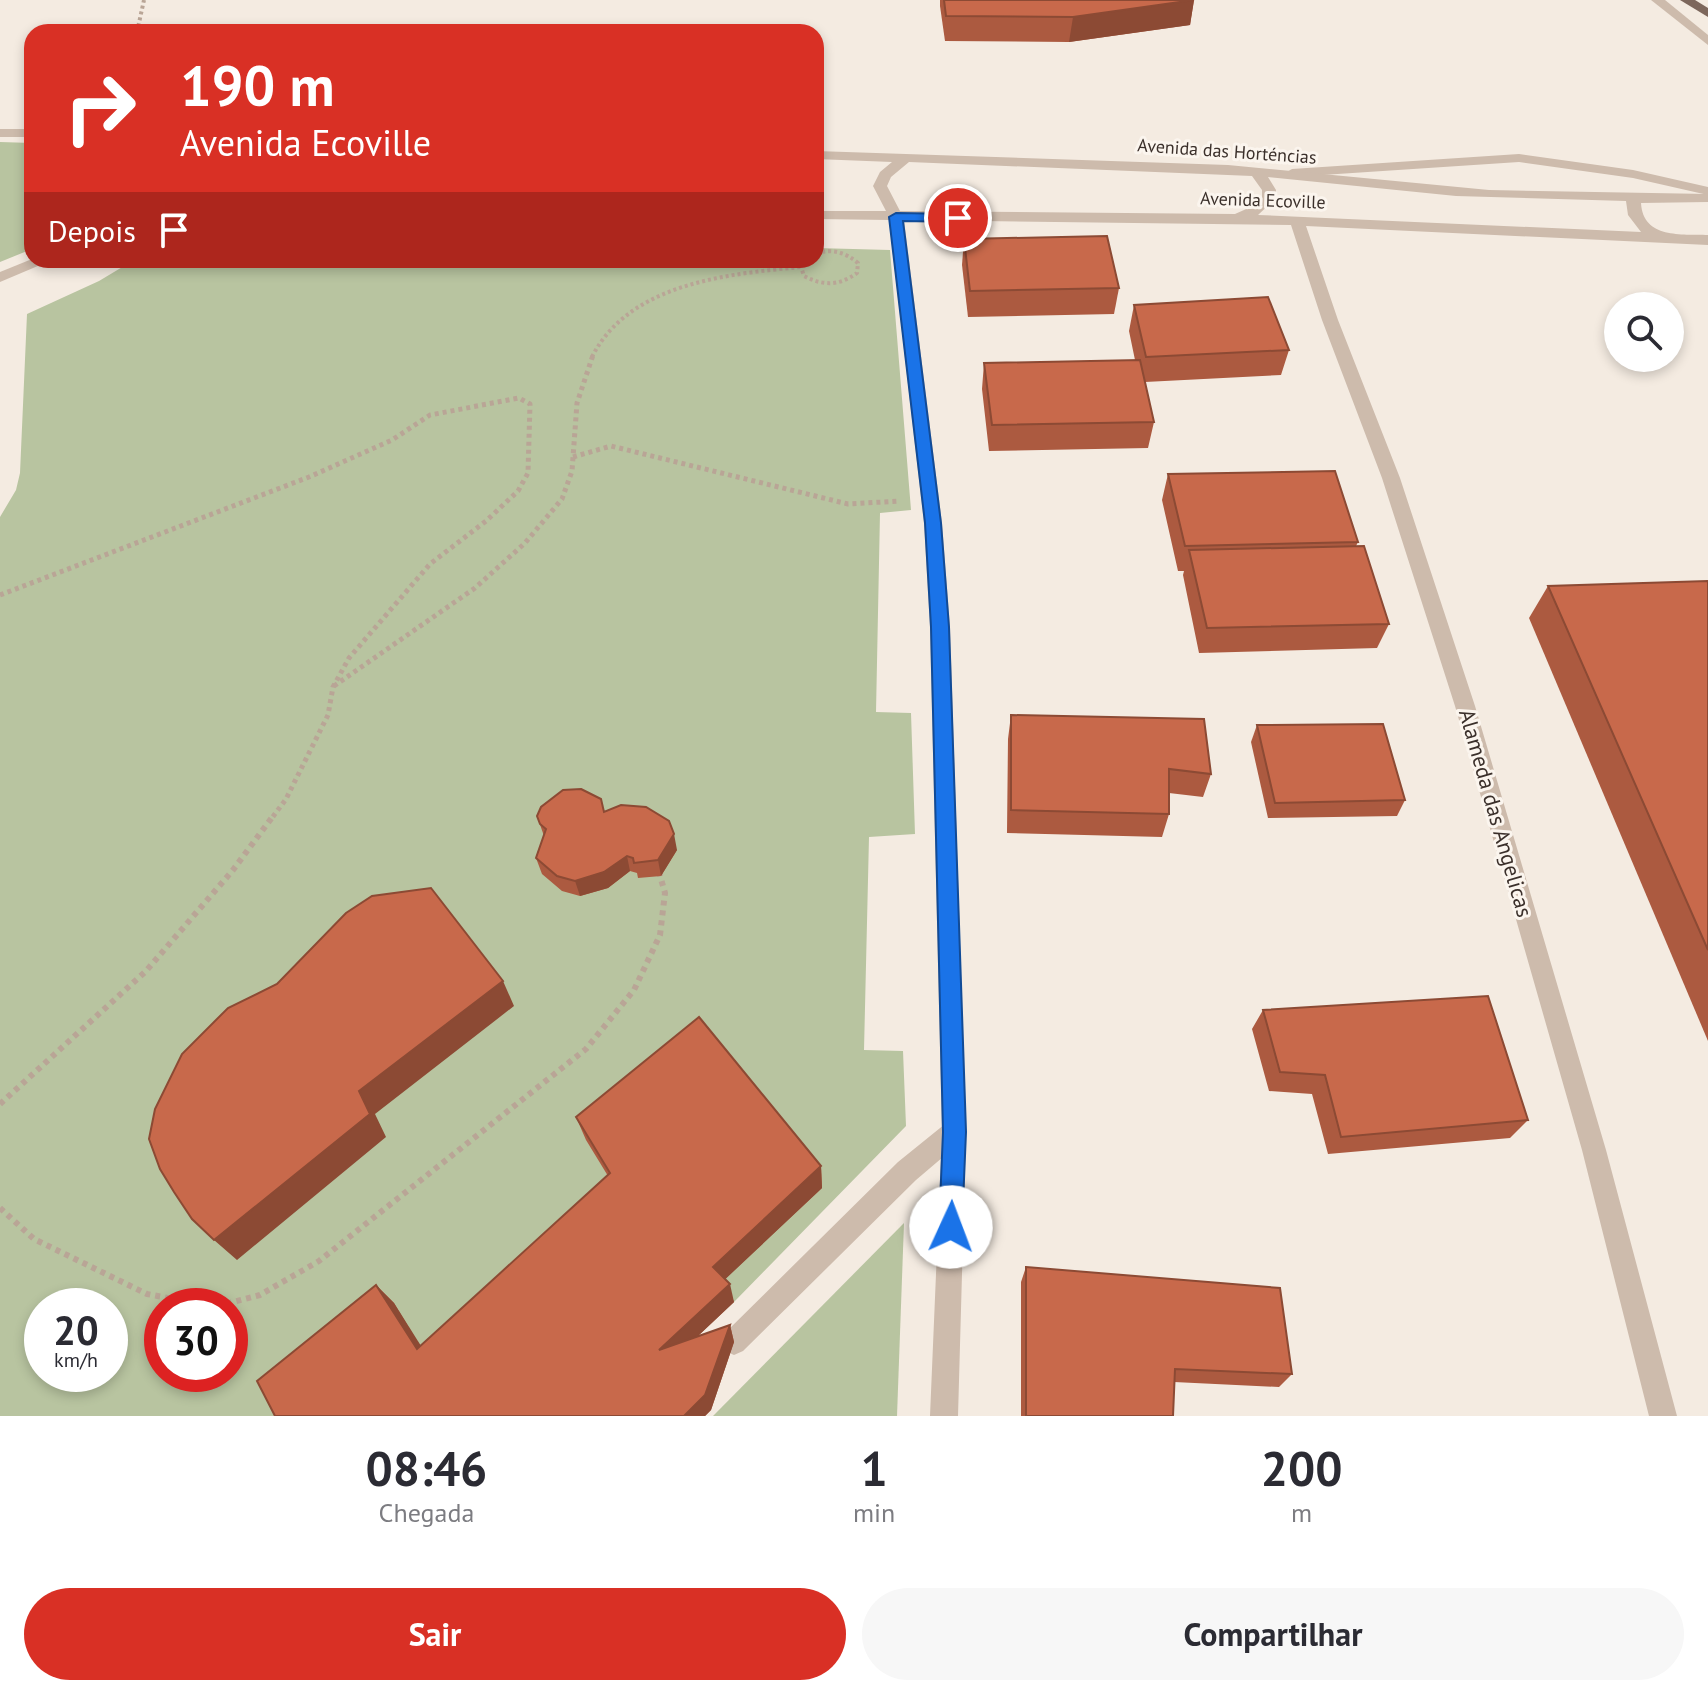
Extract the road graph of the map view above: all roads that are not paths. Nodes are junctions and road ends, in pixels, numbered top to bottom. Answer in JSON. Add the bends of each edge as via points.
{"nodes":[{"id":1,"x":1657,"y":0,"type":"edge"},
{"id":2,"x":1686,"y":0,"type":"edge"},
{"id":3,"x":1708,"y":13,"type":"edge"},
{"id":4,"x":1708,"y":41,"type":"edge"},
{"id":5,"x":0,"y":133,"type":"edge"},
{"id":6,"x":24,"y":133,"type":"edge"},
{"id":7,"x":824,"y":155,"type":"edge"},
{"id":8,"x":906,"y":158,"type":"junction"},
{"id":9,"x":1257,"y":172,"type":"junction"},
{"id":10,"x":1292,"y":173,"type":"junction"},
{"id":11,"x":1708,"y":191,"type":"edge"},
{"id":12,"x":1635,"y":196,"type":"junction"},
{"id":13,"x":1708,"y":198,"type":"edge"},
{"id":14,"x":824,"y":215,"type":"edge"},
{"id":15,"x":896,"y":217,"type":"junction"},
{"id":16,"x":1237,"y":218,"type":"junction"},
{"id":17,"x":1297,"y":221,"type":"junction"},
{"id":18,"x":1659,"y":239,"type":"junction"},
{"id":19,"x":1708,"y":240,"type":"edge"},
{"id":20,"x":24,"y":268,"type":"edge"},
{"id":21,"x":0,"y":277,"type":"edge"},
{"id":22,"x":954,"y":1132,"type":"junction"},
{"id":23,"x":734,"y":1342,"type":"dead end"},
{"id":24,"x":944,"y":1416,"type":"edge"},
{"id":25,"x":1663,"y":1416,"type":"edge"}],
"edges":[{"from":1,"to":4,"type":"street"},
{"from":2,"to":3,"type":"main road"},
{"from":5,"to":6,"type":"street"},
{"from":7,"to":8,"type":"street","name":"Avenida das Horténcias"},
{"from":8,"to":9,"type":"street","name":"Avenida das Horténcias"},
{"from":8,"to":15,"type":"street","via":[[880,186]]},
{"from":9,"to":10,"type":"street","name":"Avenida das Horténcias"},
{"from":9,"to":16,"type":"street","via":[[1269,198]]},
{"from":10,"to":11,"type":"street","via":[[1519,158]]},
{"from":10,"to":12,"type":"street","name":"Avenida das Horténcias","via":[[1489,194]]},
{"from":12,"to":13,"type":"street","name":"Avenida das Horténcias"},
{"from":12,"to":18,"type":"street","via":[[1637,219]]},
{"from":14,"to":15,"type":"street","name":"Avenida Ecoville"},
{"from":15,"to":16,"type":"street","name":"Avenida Ecoville"},
{"from":15,"to":22,"type":"street","via":[[940,627]]},
{"from":16,"to":17,"type":"street","name":"Avenida Ecoville"},
{"from":17,"to":18,"type":"street","name":"Avenida Ecoville"},
{"from":17,"to":25,"type":"street","name":"Alameda das Angelicas","via":[[1391,478],[1465,706],[1594,1150]]},
{"from":18,"to":19,"type":"street","name":"Avenida Ecoville"},
{"from":20,"to":21,"type":"street"},
{"from":22,"to":23,"type":"street","via":[[907,1171]]},
{"from":22,"to":24,"type":"street"}]}
